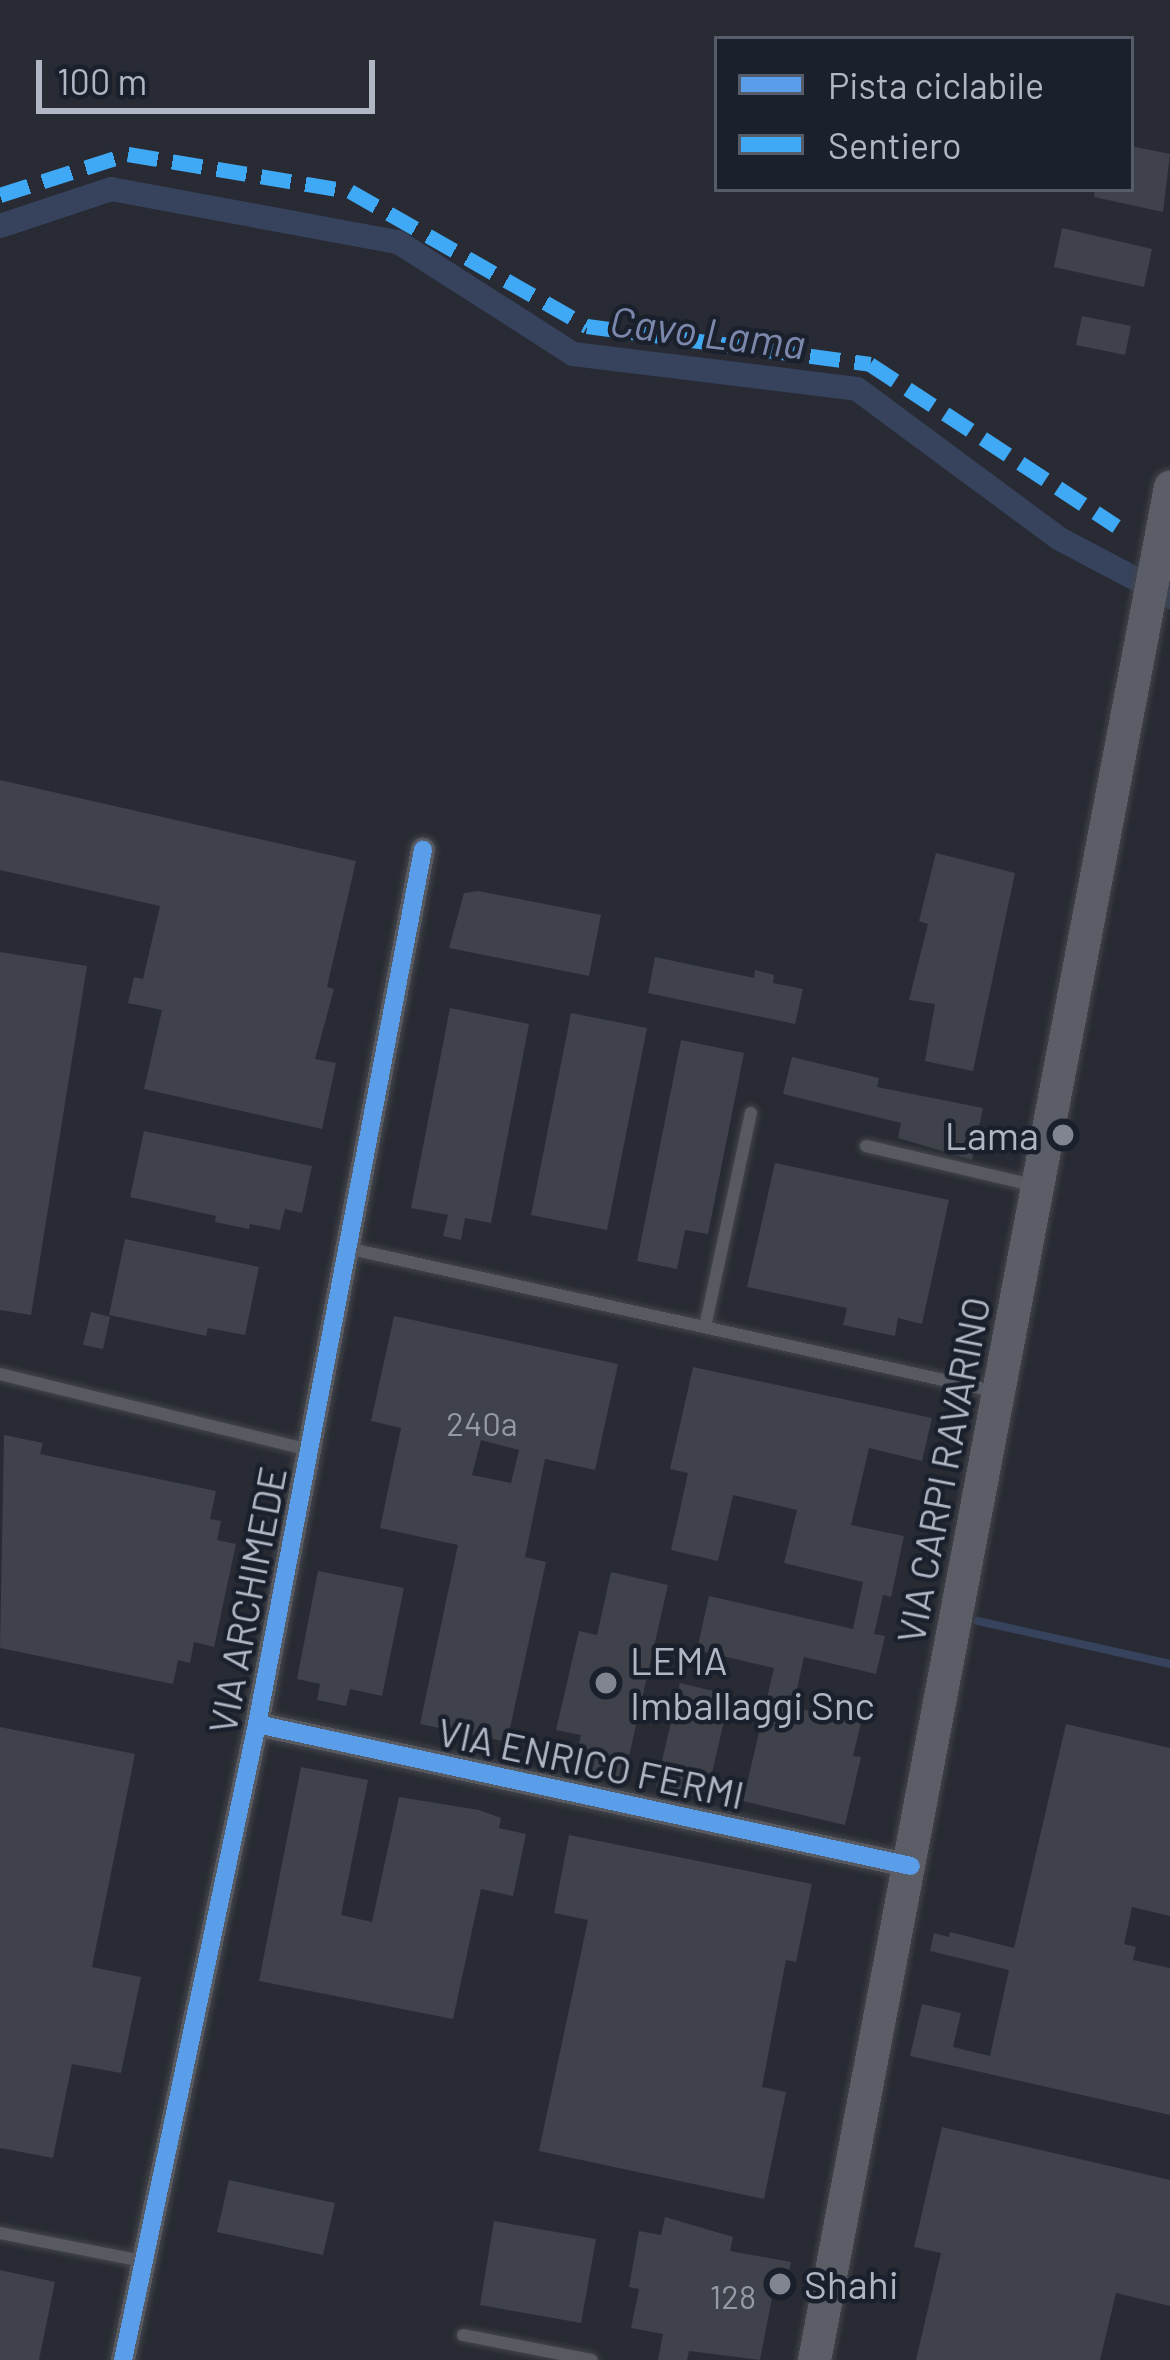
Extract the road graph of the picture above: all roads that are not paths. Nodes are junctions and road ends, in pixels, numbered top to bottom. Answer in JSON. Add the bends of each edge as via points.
{"nodes":[{"id":1,"x":1167,"y":503,"type":"edge"},
{"id":2,"x":423,"y":850,"type":"dead end"},
{"id":3,"x":751,"y":1113,"type":"dead end"},
{"id":4,"x":866,"y":1146,"type":"dead end"},
{"id":5,"x":1039,"y":1186,"type":"junction"},
{"id":6,"x":351,"y":1249,"type":"junction"},
{"id":7,"x":705,"y":1327,"type":"junction"},
{"id":8,"x":0,"y":1374,"type":"edge"},
{"id":9,"x":1000,"y":1393,"type":"junction"},
{"id":10,"x":310,"y":1450,"type":"junction"},
{"id":11,"x":257,"y":1724,"type":"junction"},
{"id":12,"x":911,"y":1866,"type":"junction"},
{"id":13,"x":0,"y":2234,"type":"edge"},
{"id":14,"x":143,"y":2261,"type":"junction"},
{"id":15,"x":463,"y":2335,"type":"dead end"},
{"id":16,"x":123,"y":2360,"type":"edge"},
{"id":17,"x":592,"y":2360,"type":"edge"},
{"id":18,"x":814,"y":2360,"type":"edge"}],
"edges":[{"from":1,"to":5,"type":"main road","name":"VIA CARPI RAVARINO"},
{"from":2,"to":6,"type":"street","name":"VIA ARCHIMEDE"},
{"from":3,"to":7,"type":"lane"},
{"from":4,"to":5,"type":"lane"},
{"from":5,"to":9,"type":"main road","name":"VIA CARPI RAVARINO"},
{"from":6,"to":7,"type":"lane"},
{"from":6,"to":10,"type":"street","name":"VIA ARCHIMEDE"},
{"from":7,"to":9,"type":"lane"},
{"from":8,"to":10,"type":"lane"},
{"from":9,"to":12,"type":"main road","name":"VIA CARPI RAVARINO"},
{"from":10,"to":11,"type":"street","name":"VIA ARCHIMEDE"},
{"from":11,"to":12,"type":"street","name":"VIA ENRICO FERMI"},
{"from":11,"to":14,"type":"street","name":"VIA ARCHIMEDE"},
{"from":12,"to":18,"type":"main road","name":"VIA CARPI RAVARINO"},
{"from":13,"to":14,"type":"lane"},
{"from":14,"to":16,"type":"street","name":"VIA ARCHIMEDE"},
{"from":15,"to":17,"type":"lane"}]}
